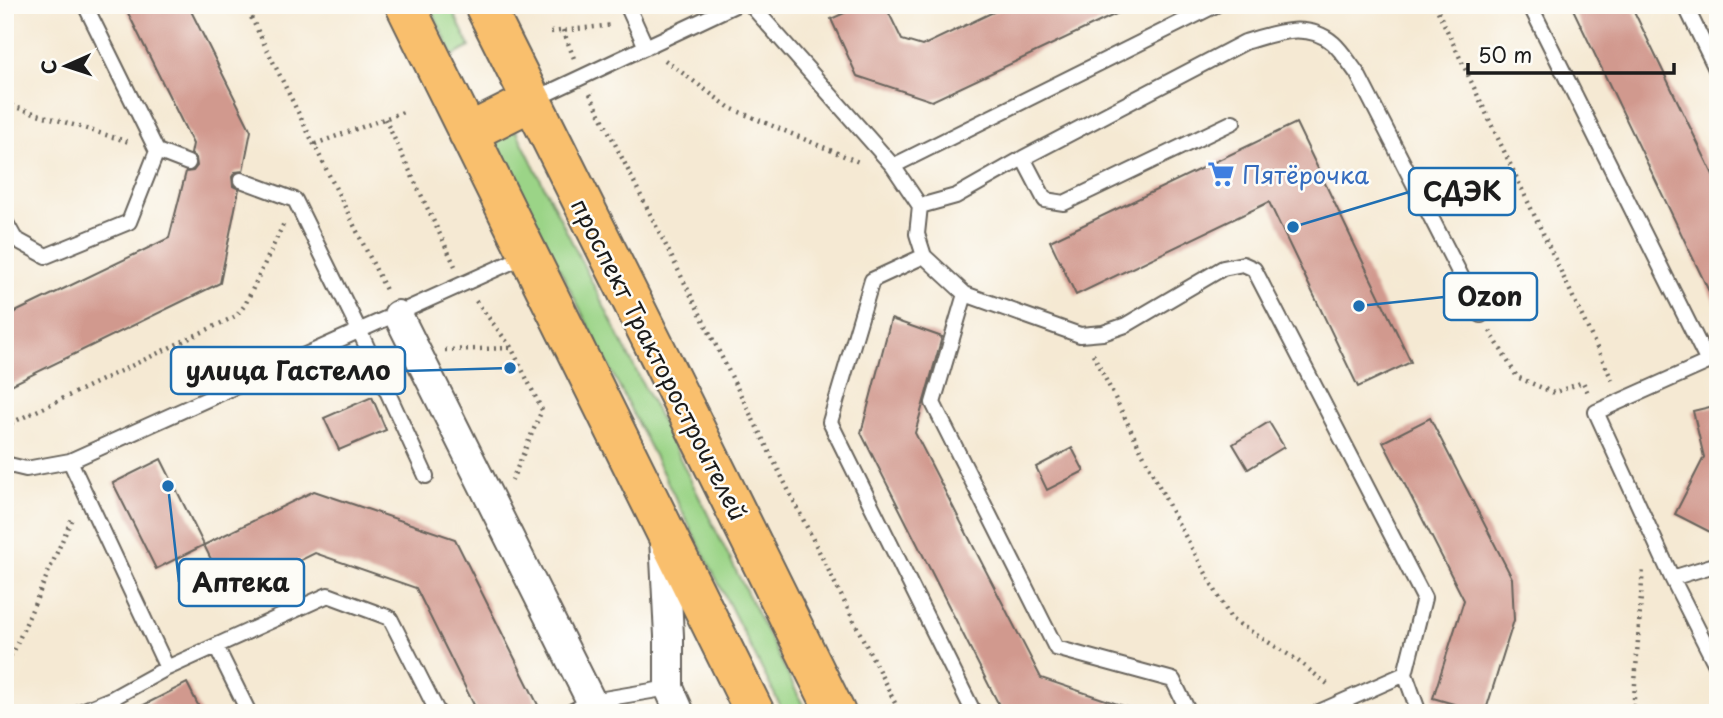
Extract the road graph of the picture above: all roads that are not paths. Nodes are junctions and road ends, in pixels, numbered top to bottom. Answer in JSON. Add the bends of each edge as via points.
{"nodes":[{"id":1,"x":85,"y":5,"type":"edge"},
{"id":2,"x":405,"y":5,"type":"edge"},
{"id":3,"x":484,"y":5,"type":"edge"},
{"id":4,"x":627,"y":5,"type":"edge"},
{"id":5,"x":735,"y":5,"type":"edge"},
{"id":6,"x":751,"y":5,"type":"edge"},
{"id":7,"x":1216,"y":5,"type":"edge"},
{"id":8,"x":1530,"y":5,"type":"edge"},
{"id":9,"x":1685,"y":5,"type":"edge"},
{"id":10,"x":646,"y":47,"type":"junction"},
{"id":11,"x":1718,"y":73,"type":"edge"},
{"id":12,"x":532,"y":101,"type":"junction"},
{"id":13,"x":1233,"y":122,"type":"dead end"},
{"id":14,"x":468,"y":134,"type":"junction"},
{"id":15,"x":156,"y":151,"type":"junction"},
{"id":16,"x":1023,"y":158,"type":"junction"},
{"id":17,"x":188,"y":163,"type":"dead end"},
{"id":18,"x":893,"y":166,"type":"junction"},
{"id":19,"x":241,"y":180,"type":"dead end"},
{"id":20,"x":920,"y":206,"type":"junction"},
{"id":21,"x":5,"y":221,"type":"edge"},
{"id":22,"x":528,"y":255,"type":"junction"},
{"id":23,"x":924,"y":256,"type":"junction"},
{"id":24,"x":965,"y":294,"type":"junction"},
{"id":25,"x":398,"y":315,"type":"junction"},
{"id":26,"x":1481,"y":315,"type":"road end"},
{"id":27,"x":360,"y":332,"type":"junction"},
{"id":28,"x":1713,"y":360,"type":"edge"},
{"id":29,"x":70,"y":461,"type":"junction"},
{"id":30,"x":5,"y":464,"type":"edge"},
{"id":31,"x":426,"y":476,"type":"dead end"},
{"id":32,"x":664,"y":532,"type":"junction"},
{"id":33,"x":1718,"y":564,"type":"edge"},
{"id":34,"x":1672,"y":578,"type":"junction"},
{"id":35,"x":216,"y":646,"type":"junction"},
{"id":36,"x":167,"y":668,"type":"junction"},
{"id":37,"x":1718,"y":669,"type":"edge"},
{"id":38,"x":1405,"y":674,"type":"junction"},
{"id":39,"x":675,"y":700,"type":"edge"},
{"id":40,"x":115,"y":706,"type":"edge"},
{"id":41,"x":586,"y":709,"type":"edge"},
{"id":42,"x":77,"y":713,"type":"edge"},
{"id":43,"x":249,"y":713,"type":"edge"},
{"id":44,"x":438,"y":713,"type":"edge"},
{"id":45,"x":755,"y":713,"type":"edge"},
{"id":46,"x":836,"y":713,"type":"edge"},
{"id":47,"x":974,"y":713,"type":"edge"},
{"id":48,"x":1189,"y":713,"type":"edge"},
{"id":49,"x":1317,"y":713,"type":"edge"},
{"id":50,"x":1419,"y":713,"type":"edge"}],
"edges":[{"from":1,"to":15,"type":"lane"},
{"from":2,"to":14,"type":"main road"},
{"from":3,"to":12,"type":"main road","name":"проспект Тракторостроителей"},
{"from":4,"to":10,"type":"lane"},
{"from":5,"to":10,"type":"lane"},
{"from":6,"to":18,"type":"lane"},
{"from":7,"to":18,"type":"lane"},
{"from":8,"to":28,"type":"lane"},
{"from":9,"to":11,"type":"lane"},
{"from":10,"to":12,"type":"lane"},
{"from":12,"to":14,"type":"main road"},
{"from":12,"to":46,"type":"main road","name":"проспект Тракторостроителей"},
{"from":13,"to":16,"type":"lane","via":[[1064,204],[1045,200]]},
{"from":14,"to":22,"type":"main road"},
{"from":15,"to":17,"type":"lane"},
{"from":15,"to":21,"type":"lane","via":[[129,222],[46,256],[15,239]]},
{"from":16,"to":20,"type":"lane","via":[[956,196]]},
{"from":16,"to":26,"type":"lane","via":[[1245,42],[1282,31],[1312,31],[1333,43],[1357,73]]},
{"from":18,"to":20,"type":"lane"},
{"from":19,"to":27,"type":"lane","via":[[295,200]]},
{"from":20,"to":23,"type":"lane","via":[[917,234]]},
{"from":22,"to":25,"type":"lane"},
{"from":22,"to":32,"type":"main road"},
{"from":23,"to":24,"type":"lane"},
{"from":23,"to":47,"type":"lane","via":[[872,280],[830,422]]},
{"from":24,"to":38,"type":"lane","via":[[1080,335],[1104,333],[1126,325],[1223,268],[1243,264],[1254,269],[1424,598]]},
{"from":24,"to":48,"type":"lane","via":[[933,403],[1056,648],[1173,680]]},
{"from":25,"to":27,"type":"lane"},
{"from":25,"to":41,"type":"street","via":[[497,513]]},
{"from":27,"to":29,"type":"lane"},
{"from":27,"to":31,"type":"lane"},
{"from":28,"to":34,"type":"lane","via":[[1597,412]]},
{"from":29,"to":30,"type":"lane","via":[[26,469]]},
{"from":29,"to":36,"type":"lane"},
{"from":32,"to":39,"type":"street"},
{"from":32,"to":45,"type":"main road"},
{"from":33,"to":34,"type":"lane"},
{"from":34,"to":37,"type":"lane"},
{"from":35,"to":36,"type":"lane"},
{"from":35,"to":43,"type":"lane"},
{"from":35,"to":44,"type":"lane","via":[[328,595],[390,618]]},
{"from":36,"to":40,"type":"lane"},
{"from":38,"to":49,"type":"lane"},
{"from":38,"to":50,"type":"lane"},
{"from":39,"to":41,"type":"lane"},
{"from":40,"to":42,"type":"lane"}]}
